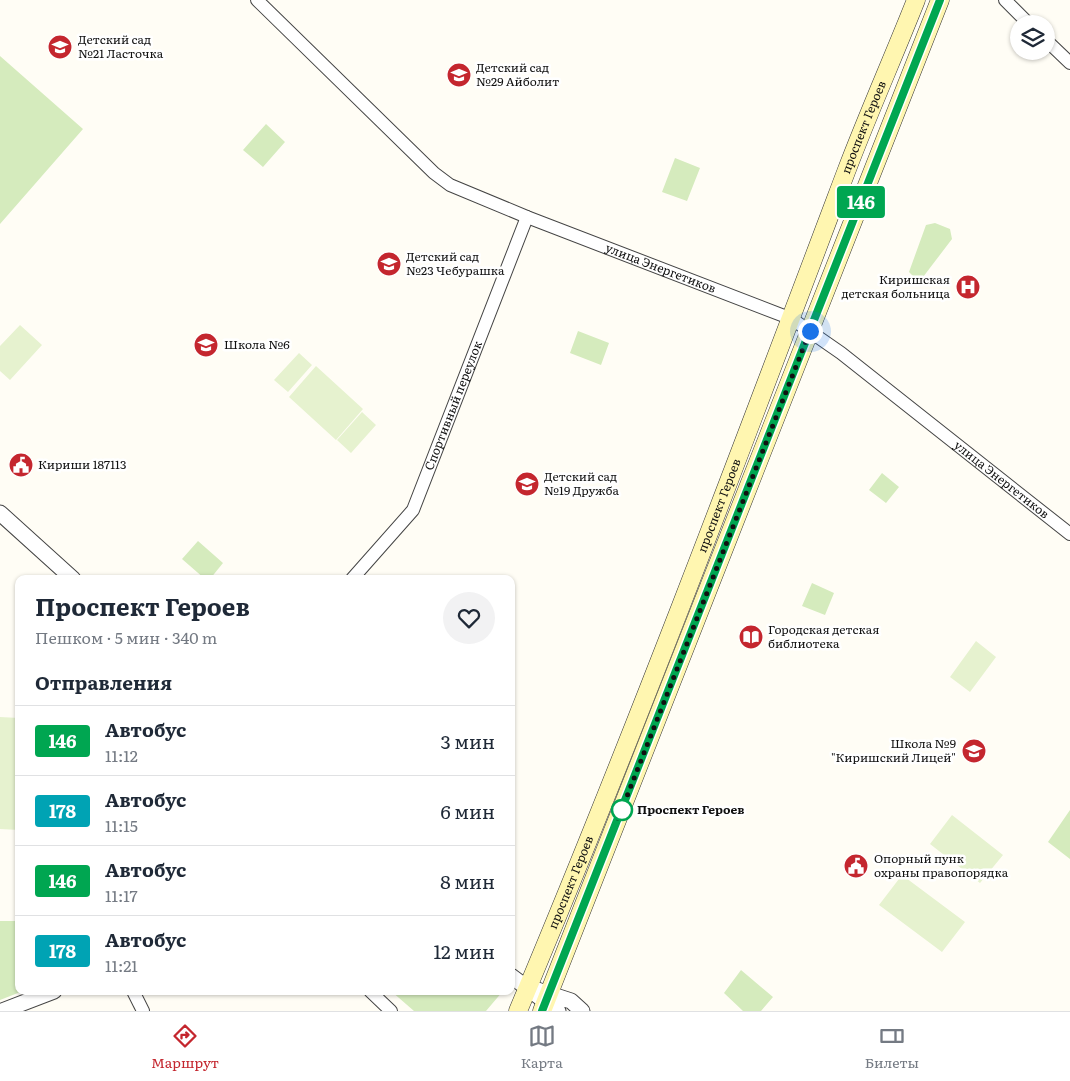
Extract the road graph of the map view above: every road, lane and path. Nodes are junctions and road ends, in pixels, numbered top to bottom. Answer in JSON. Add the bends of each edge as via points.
{"nodes":[{"id":1,"x":257,"y":0,"type":"edge"},
{"id":2,"x":916,"y":0,"type":"edge"},
{"id":3,"x":940,"y":0,"type":"edge"},
{"id":4,"x":1010,"y":3,"type":"edge"},
{"id":5,"x":1021,"y":15,"type":"edge"},
{"id":6,"x":1055,"y":49,"type":"edge"},
{"id":7,"x":1070,"y":63,"type":"edge"},
{"id":8,"x":527,"y":217,"type":"junction"},
{"id":9,"x":792,"y":319,"type":"junction"},
{"id":10,"x":810,"y":331,"type":"junction"},
{"id":11,"x":0,"y":513,"type":"edge"},
{"id":12,"x":1070,"y":534,"type":"edge"},
{"id":13,"x":69,"y":575,"type":"edge"},
{"id":14,"x":356,"y":575,"type":"edge"},
{"id":15,"x":515,"y":979,"type":"edge"},
{"id":16,"x":528,"y":987,"type":"junction"},
{"id":17,"x":44,"y":995,"type":"edge"},
{"id":18,"x":135,"y":995,"type":"edge"},
{"id":19,"x":374,"y":995,"type":"edge"},
{"id":20,"x":549,"y":1005,"type":"edge"},
{"id":21,"x":2,"y":1011,"type":"edge"},
{"id":22,"x":143,"y":1011,"type":"edge"},
{"id":23,"x":391,"y":1011,"type":"edge"},
{"id":24,"x":518,"y":1011,"type":"edge"},
{"id":25,"x":582,"y":1011,"type":"edge"}],
"edges":[{"from":1,"to":8,"type":"street","name":"улица Энергетиков","via":[[434,173],[450,185]]},
{"from":2,"to":9,"type":"main road","name":"проспект Героев","via":[[847,170]]},
{"from":3,"to":10,"type":"main road","name":"проспект Героев"},
{"from":4,"to":5,"type":"street"},
{"from":6,"to":7,"type":"street"},
{"from":8,"to":9,"type":"street","name":"улица Энергетиков"},
{"from":8,"to":14,"type":"street","name":"Спортивный переулок","via":[[413,510]]},
{"from":9,"to":10,"type":"street","name":"улица Энергетиков"},
{"from":9,"to":16,"type":"main road","name":"проспект Героев"},
{"from":10,"to":12,"type":"street","name":"улица Энергетиков"},
{"from":10,"to":20,"type":"main road","name":"проспект Героев"},
{"from":11,"to":13,"type":"street"},
{"from":15,"to":16,"type":"street"},
{"from":16,"to":20,"type":"street"},
{"from":16,"to":24,"type":"main road","name":"проспект Героев"},
{"from":17,"to":21,"type":"street"},
{"from":18,"to":22,"type":"street"},
{"from":19,"to":23,"type":"street"},
{"from":20,"to":25,"type":"street","via":[[571,1001]]}]}
